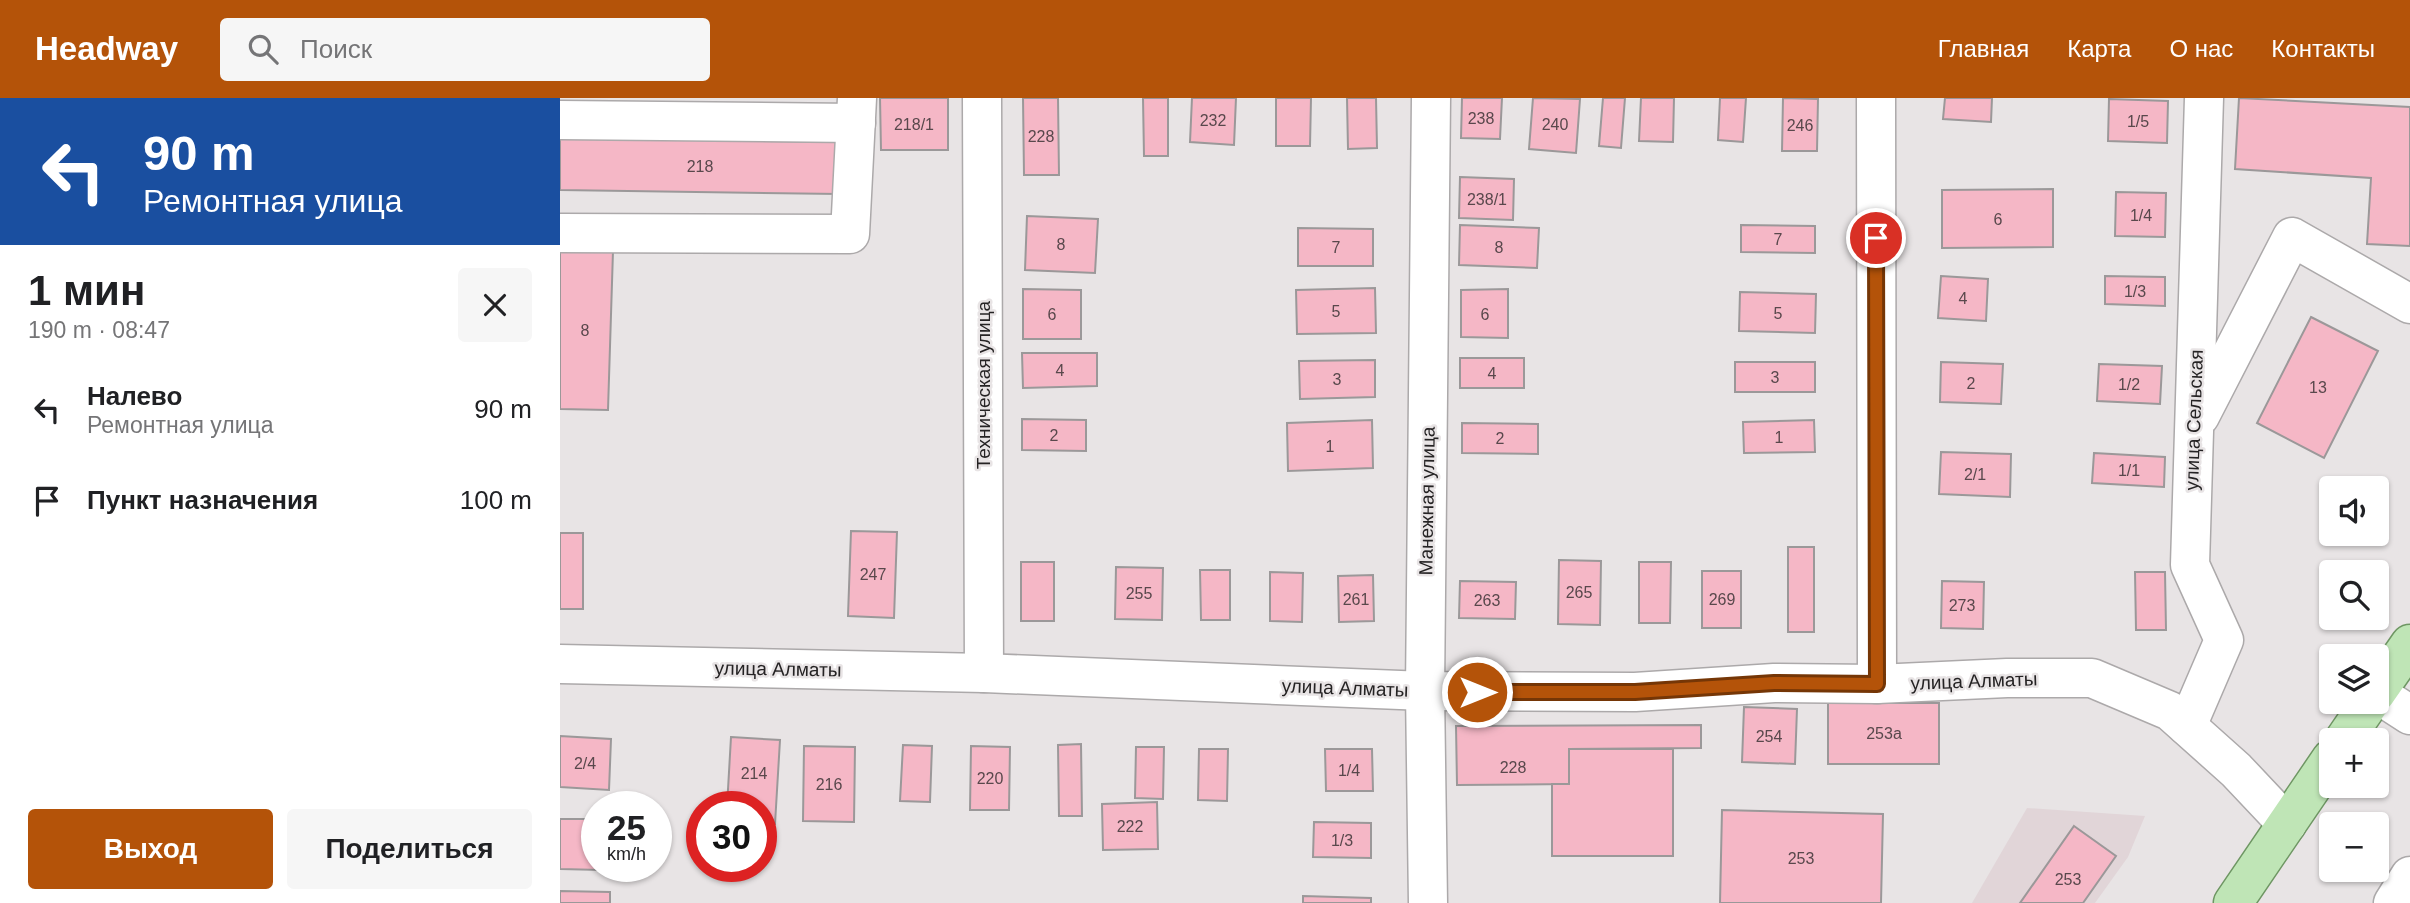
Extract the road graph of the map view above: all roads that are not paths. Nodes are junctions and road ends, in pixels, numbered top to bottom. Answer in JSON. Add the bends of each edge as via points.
{"nodes":[{"id":1,"x":982,"y":98,"type":"edge"},
{"id":2,"x":1431,"y":98,"type":"edge"},
{"id":3,"x":1876,"y":98,"type":"edge"},
{"id":4,"x":2204,"y":98,"type":"edge"},
{"id":5,"x":856,"y":111,"type":"edge"},
{"id":6,"x":560,"y":120,"type":"edge"},
{"id":7,"x":560,"y":233,"type":"edge"},
{"id":8,"x":2410,"y":304,"type":"edge"},
{"id":9,"x":2194,"y":427,"type":"junction"},
{"id":10,"x":2410,"y":644,"type":"edge"},
{"id":11,"x":560,"y":664,"type":"edge"},
{"id":12,"x":984,"y":673,"type":"junction"},
{"id":13,"x":2389,"y":674,"type":"edge"},
{"id":14,"x":1877,"y":684,"type":"junction"},
{"id":15,"x":1425,"y":691,"type":"junction"},
{"id":16,"x":2389,"y":701,"type":"edge"},
{"id":17,"x":2410,"y":715,"type":"edge"},
{"id":18,"x":2188,"y":726,"type":"junction"},
{"id":19,"x":2319,"y":777,"type":"edge"},
{"id":20,"x":2287,"y":824,"type":"junction"},
{"id":21,"x":2410,"y":876,"type":"edge"},
{"id":22,"x":1428,"y":903,"type":"edge"},
{"id":23,"x":2233,"y":903,"type":"edge"},
{"id":24,"x":2393,"y":903,"type":"edge"}],
"edges":[{"from":1,"to":12,"type":"street","name":"Техническая улица"},
{"from":2,"to":15,"type":"street","name":"Манежная улица"},
{"from":3,"to":14,"type":"street"},
{"from":4,"to":9,"type":"street","name":"улица Сельская"},
{"from":5,"to":6,"type":"street"},
{"from":5,"to":7,"type":"street","via":[[850,234]]},
{"from":8,"to":9,"type":"street","via":[[2292,237]]},
{"from":9,"to":18,"type":"street","name":"улица Сельская","via":[[2190,565],[2224,640]]},
{"from":10,"to":13,"type":"main road"},
{"from":11,"to":12,"type":"street","name":"улица Алматы"},
{"from":12,"to":15,"type":"street","name":"улица Алматы"},
{"from":14,"to":15,"type":"street","name":"улица Алматы","via":[[1774,683],[1635,692]]},
{"from":14,"to":18,"type":"street","name":"улица Алматы","via":[[2092,678],[2169,711]]},
{"from":15,"to":22,"type":"street","name":"Манежная улица"},
{"from":16,"to":17,"type":"street"},
{"from":18,"to":20,"type":"street","name":"улица Алматы"},
{"from":19,"to":20,"type":"main road"},
{"from":20,"to":23,"type":"main road"},
{"from":21,"to":24,"type":"street"}]}
